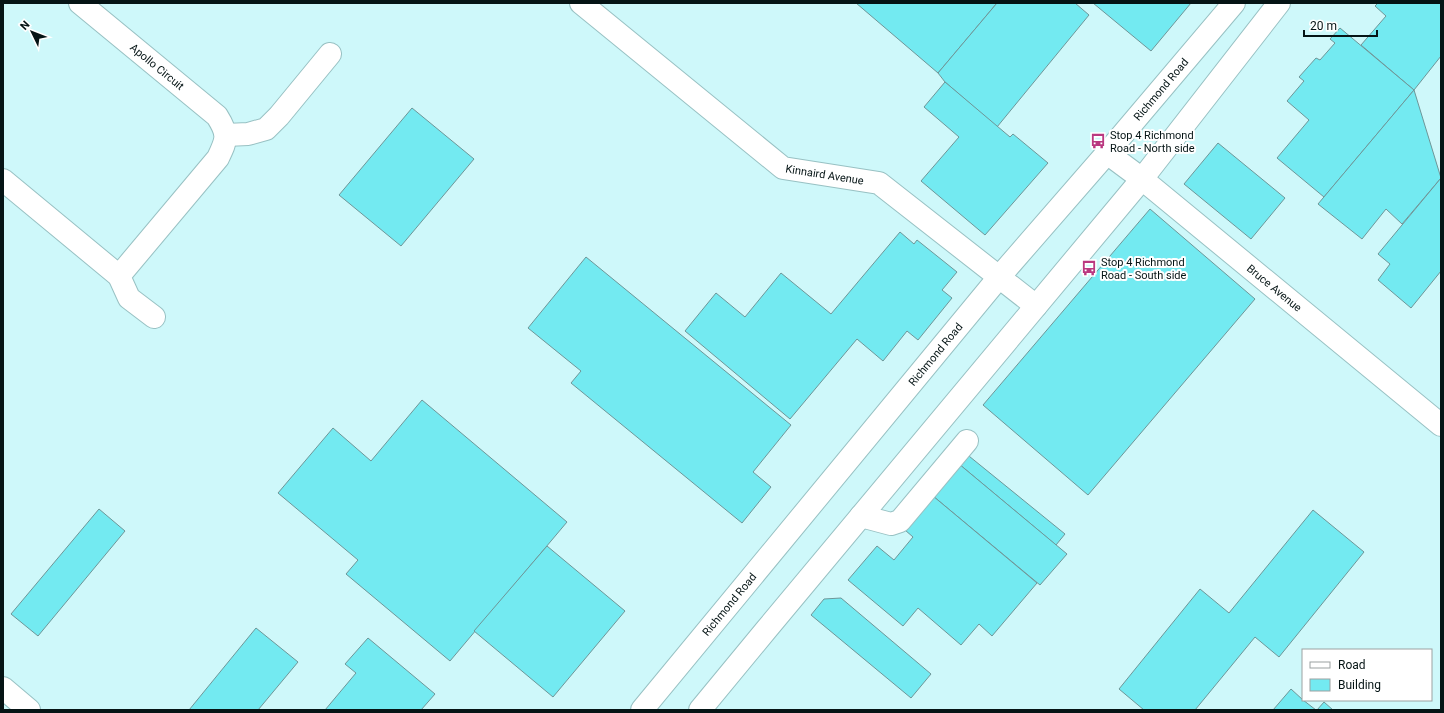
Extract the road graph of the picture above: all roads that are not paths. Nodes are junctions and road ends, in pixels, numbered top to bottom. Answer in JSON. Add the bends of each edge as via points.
{"nodes":[{"id":1,"x":80,"y":3,"type":"edge"},
{"id":2,"x":581,"y":3,"type":"edge"},
{"id":3,"x":1234,"y":3,"type":"edge"},
{"id":4,"x":1278,"y":3,"type":"edge"},
{"id":5,"x":330,"y":54,"type":"dead end"},
{"id":6,"x":226,"y":135,"type":"junction"},
{"id":7,"x":1107,"y":153,"type":"junction"},
{"id":8,"x":1142,"y":179,"type":"junction"},
{"id":9,"x":3,"y":180,"type":"edge"},
{"id":10,"x":119,"y":276,"type":"junction"},
{"id":11,"x":1000,"y":276,"type":"junction"},
{"id":12,"x":1036,"y":306,"type":"junction"},
{"id":13,"x":154,"y":317,"type":"dead end"},
{"id":14,"x":1441,"y":425,"type":"edge"},
{"id":15,"x":967,"y":442,"type":"dead end"},
{"id":16,"x":860,"y":516,"type":"junction"},
{"id":17,"x":5,"y":694,"type":"edge"},
{"id":18,"x":29,"y":710,"type":"edge"},
{"id":19,"x":642,"y":710,"type":"edge"},
{"id":20,"x":700,"y":710,"type":"edge"}],
"edges":[{"from":1,"to":6,"type":"main road","name":"Apollo Circuit","via":[[217,116]]},
{"from":2,"to":11,"type":"main road","name":"Kinnaird Avenue","via":[[783,168],[879,183]]},
{"from":3,"to":7,"type":"main road","name":"Richmond Road"},
{"from":4,"to":8,"type":"main road"},
{"from":5,"to":6,"type":"main road","via":[[266,129],[248,134]]},
{"from":6,"to":10,"type":"main road","via":[[218,158]]},
{"from":7,"to":8,"type":"main road","name":"Bruce Avenue"},
{"from":7,"to":11,"type":"main road","name":"Richmond Road"},
{"from":8,"to":12,"type":"main road"},
{"from":8,"to":14,"type":"main road","name":"Bruce Avenue"},
{"from":9,"to":10,"type":"main road"},
{"from":10,"to":13,"type":"main road","via":[[129,298]]},
{"from":11,"to":12,"type":"main road","name":"Kinnaird Avenue"},
{"from":11,"to":19,"type":"main road","name":"Richmond Road"},
{"from":12,"to":16,"type":"main road"},
{"from":15,"to":16,"type":"main road","via":[[900,521],[891,524]]},
{"from":16,"to":20,"type":"main road"},
{"from":17,"to":18,"type":"main road"}]}
